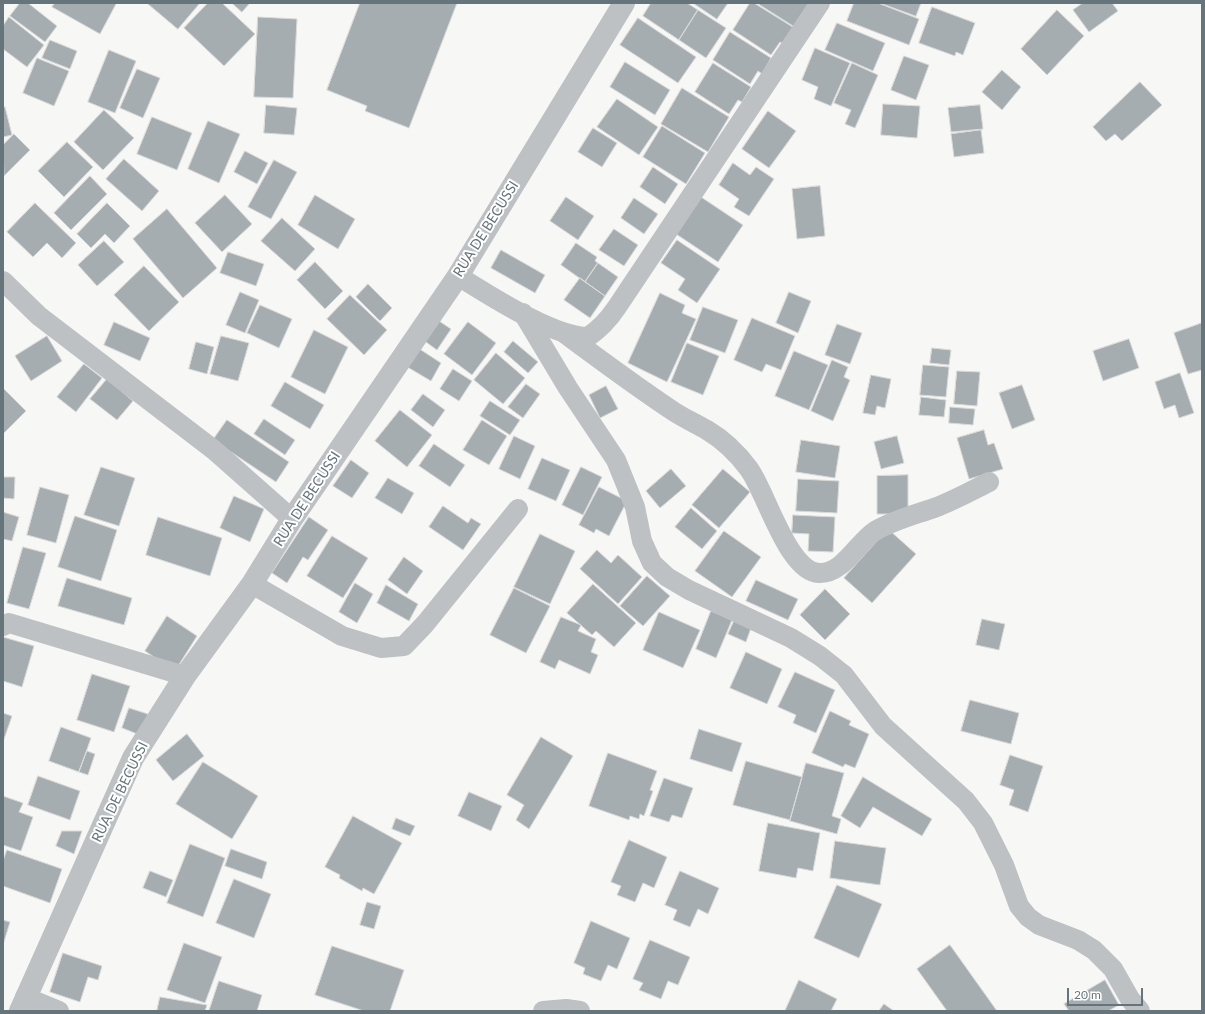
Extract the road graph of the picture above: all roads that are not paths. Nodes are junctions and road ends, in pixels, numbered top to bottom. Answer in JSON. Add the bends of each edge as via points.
{"nodes":[{"id":1,"x":624,"y":3,"type":"edge"},
{"id":2,"x":820,"y":3,"type":"edge"},
{"id":3,"x":458,"y":276,"type":"junction"},
{"id":4,"x":3,"y":281,"type":"edge"},
{"id":5,"x":523,"y":313,"type":"junction"},
{"id":6,"x":564,"y":334,"type":"junction"},
{"id":7,"x":989,"y":482,"type":"dead end"},
{"id":8,"x":518,"y":509,"type":"dead end"},
{"id":9,"x":292,"y":519,"type":"junction"},
{"id":10,"x":252,"y":584,"type":"junction"},
{"id":11,"x":3,"y":626,"type":"edge"},
{"id":12,"x":185,"y":676,"type":"junction"},
{"id":13,"x":22,"y":1004,"type":"edge"},
{"id":14,"x":58,"y":1011,"type":"edge"},
{"id":15,"x":543,"y":1011,"type":"edge"},
{"id":16,"x":580,"y":1011,"type":"edge"},
{"id":17,"x":1140,"y":1011,"type":"edge"}],
"edges":[{"from":1,"to":3,"type":"street","name":"RUA DE BECUSSI"},
{"from":2,"to":6,"type":"street","via":[[606,322],[588,337]]},
{"from":3,"to":5,"type":"street"},
{"from":3,"to":9,"type":"street","name":"RUA DE BECUSSI"},
{"from":4,"to":9,"type":"street","via":[[39,316],[214,450]]},
{"from":5,"to":6,"type":"street"},
{"from":5,"to":17,"type":"street","via":[[568,388],[616,460],[635,507],[642,541],[652,563],[667,577],[689,590],[791,638],[844,675],[883,726],[971,806],[983,823],[1004,865],[1019,906],[1028,917],[1039,925],[1078,940],[1094,950],[1113,969]]},
{"from":6,"to":7,"type":"street","via":[[671,410],[709,431],[734,452],[749,468],[761,489],[795,559],[806,569],[817,573],[828,573],[839,567],[861,542],[876,531]]},
{"from":8,"to":10,"type":"street","via":[[425,624],[404,646],[381,648],[342,636]]},
{"from":9,"to":10,"type":"street","name":"RUA DE BECUSSI"},
{"from":10,"to":12,"type":"street","name":"RUA DE BECUSSI"},
{"from":11,"to":12,"type":"street","via":[[9,623]]},
{"from":12,"to":13,"type":"street","name":"RUA DE BECUSSI","via":[[133,758]]},
{"from":13,"to":14,"type":"street"},
{"from":15,"to":16,"type":"street"}]}
